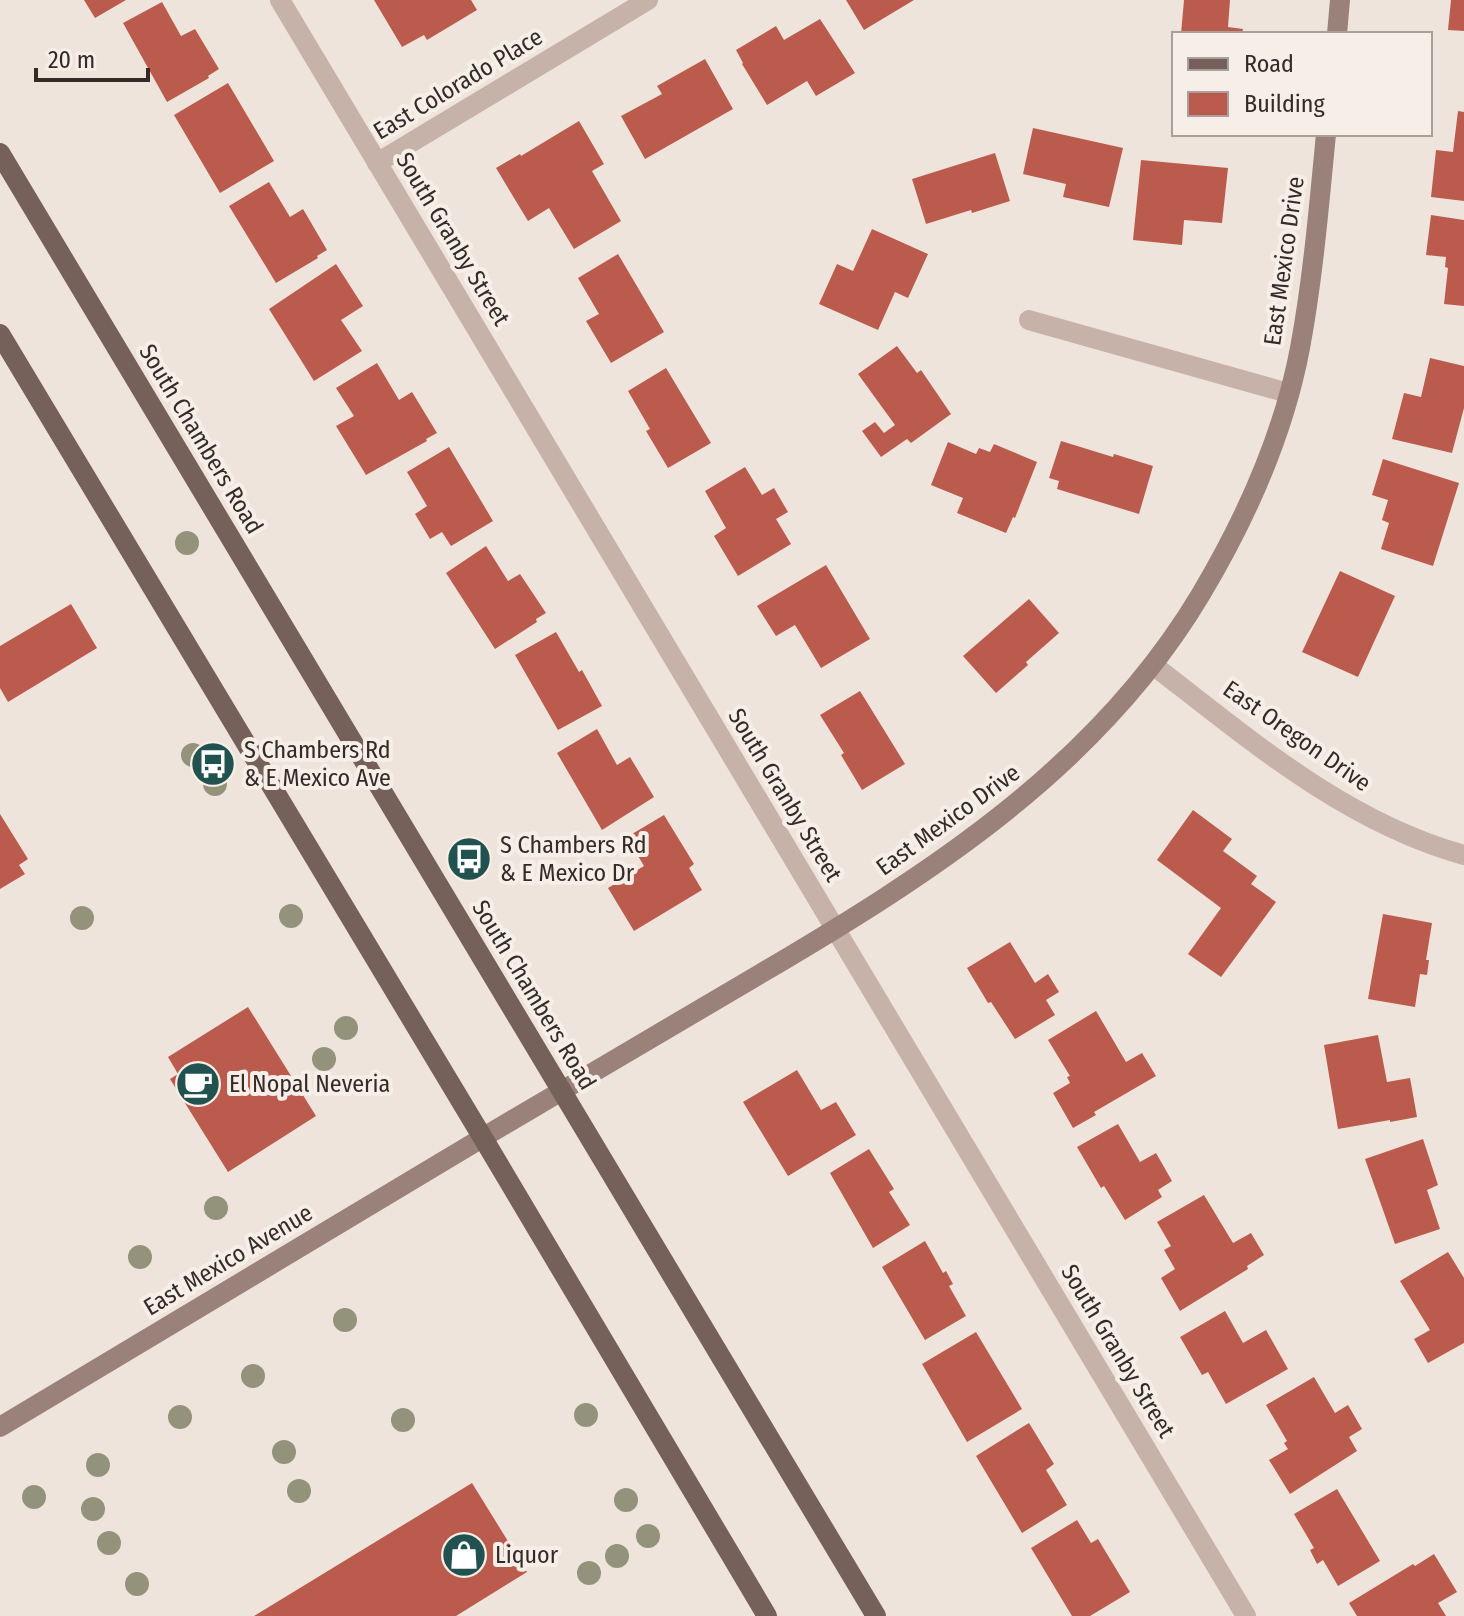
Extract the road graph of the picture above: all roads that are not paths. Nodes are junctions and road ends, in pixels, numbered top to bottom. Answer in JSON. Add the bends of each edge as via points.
{"nodes":[{"id":1,"x":280,"y":0,"type":"edge"},
{"id":2,"x":648,"y":0,"type":"edge"},
{"id":3,"x":1340,"y":0,"type":"edge"},
{"id":4,"x":1337,"y":32,"type":"edge"},
{"id":5,"x":1326,"y":136,"type":"edge"},
{"id":6,"x":0,"y":153,"type":"edge"},
{"id":7,"x":377,"y":163,"type":"junction"},
{"id":8,"x":1029,"y":320,"type":"dead end"},
{"id":9,"x":0,"y":334,"type":"edge"},
{"id":10,"x":1288,"y":393,"type":"junction"},
{"id":11,"x":1153,"y":665,"type":"junction"},
{"id":12,"x":1464,"y":855,"type":"edge"},
{"id":13,"x":835,"y":930,"type":"junction"},
{"id":14,"x":561,"y":1091,"type":"junction"},
{"id":15,"x":483,"y":1138,"type":"junction"},
{"id":16,"x":0,"y":1427,"type":"edge"},
{"id":17,"x":767,"y":1616,"type":"edge"},
{"id":18,"x":876,"y":1616,"type":"edge"},
{"id":19,"x":1246,"y":1616,"type":"edge"}],
"edges":[{"from":1,"to":7,"type":"street","name":"South Granby Street"},
{"from":2,"to":7,"type":"street","name":"East Colorado Place"},
{"from":3,"to":4,"type":"street"},
{"from":5,"to":10,"type":"street","name":"East Mexico Drive","via":[[1313,269]]},
{"from":6,"to":14,"type":"main road","name":"South Chambers Road"},
{"from":7,"to":13,"type":"street","name":"South Granby Street"},
{"from":8,"to":10,"type":"street"},
{"from":9,"to":15,"type":"main road"},
{"from":10,"to":11,"type":"street","name":"East Mexico Drive","via":[[1240,521],[1200,595]]},
{"from":11,"to":12,"type":"street","name":"East Oregon Drive","via":[[1276,760],[1348,806]]},
{"from":11,"to":13,"type":"street","name":"East Mexico Drive","via":[[1091,737],[1029,794]]},
{"from":13,"to":14,"type":"street","name":"East Mexico Drive"},
{"from":13,"to":19,"type":"street","name":"South Granby Street"},
{"from":14,"to":15,"type":"street","name":"East Mexico Drive"},
{"from":14,"to":18,"type":"main road","name":"South Chambers Road"},
{"from":15,"to":16,"type":"street","name":"East Mexico Avenue"},
{"from":15,"to":17,"type":"main road"}]}
